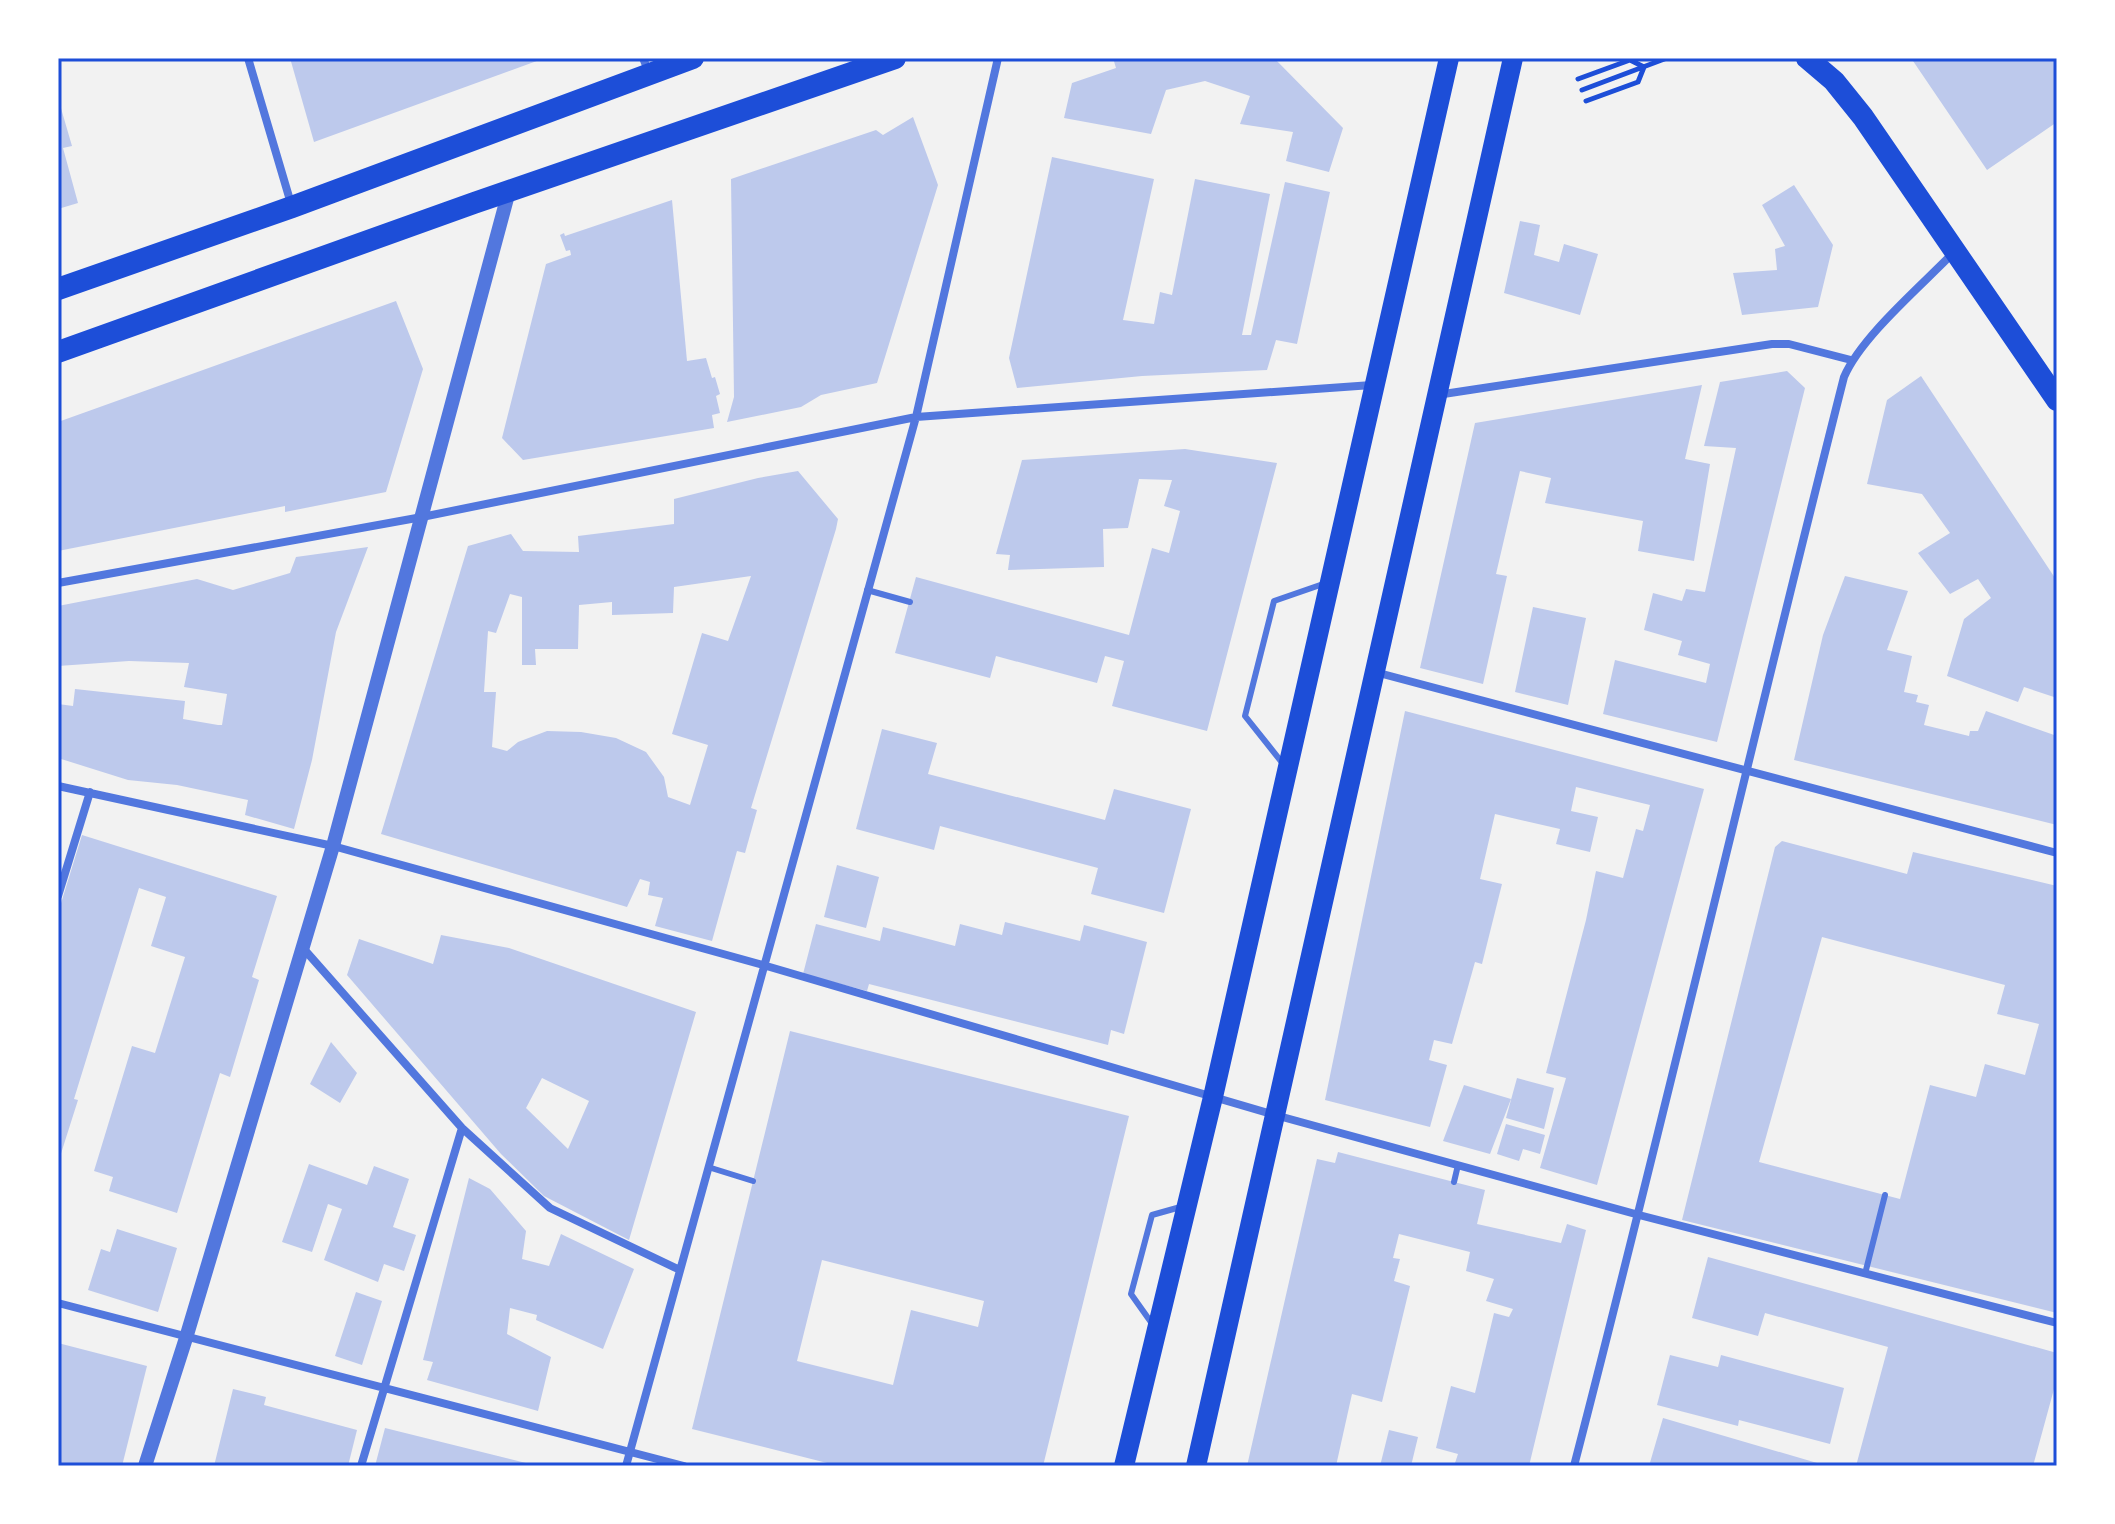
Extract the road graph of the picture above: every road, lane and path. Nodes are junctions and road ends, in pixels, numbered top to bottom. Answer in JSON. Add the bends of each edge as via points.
{"nodes":[{"id":1,"x":248,"y":58,"type":"edge"},
{"id":2,"x":693,"y":58,"type":"edge"},
{"id":3,"x":895,"y":58,"type":"edge"},
{"id":4,"x":998,"y":58,"type":"edge"},
{"id":5,"x":1449,"y":58,"type":"edge"},
{"id":6,"x":1513,"y":58,"type":"edge"},
{"id":7,"x":1667,"y":58,"type":"edge"},
{"id":8,"x":1807,"y":58,"type":"edge"},
{"id":9,"x":646,"y":66,"type":"edge"},
{"id":10,"x":1644,"y":67,"type":"junction"},
{"id":11,"x":1578,"y":79,"type":"dead end"},
{"id":12,"x":1582,"y":90,"type":"dead end"},
{"id":13,"x":1586,"y":101,"type":"dead end"},
{"id":14,"x":509,"y":191,"type":"junction"},
{"id":15,"x":292,"y":207,"type":"junction"},
{"id":16,"x":1955,"y":251,"type":"junction"},
{"id":17,"x":58,"y":289,"type":"edge"},
{"id":18,"x":58,"y":352,"type":"edge"},
{"id":19,"x":1851,"y":360,"type":"junction"},
{"id":20,"x":1374,"y":385,"type":"junction"},
{"id":21,"x":1437,"y":395,"type":"junction"},
{"id":22,"x":2057,"y":400,"type":"edge"},
{"id":23,"x":916,"y":417,"type":"junction"},
{"id":24,"x":422,"y":517,"type":"junction"},
{"id":25,"x":1330,"y":582,"type":"junction"},
{"id":26,"x":58,"y":583,"type":"edge"},
{"id":27,"x":867,"y":590,"type":"junction"},
{"id":28,"x":910,"y":602,"type":"dead end"},
{"id":29,"x":1375,"y":672,"type":"junction"},
{"id":30,"x":1745,"y":769,"type":"junction"},
{"id":31,"x":1287,"y":770,"type":"junction"},
{"id":32,"x":58,"y":786,"type":"edge"},
{"id":33,"x":90,"y":792,"type":"junction"},
{"id":34,"x":333,"y":846,"type":"junction"},
{"id":35,"x":2057,"y":853,"type":"edge"},
{"id":36,"x":58,"y":896,"type":"edge"},
{"id":37,"x":303,"y":948,"type":"junction"},
{"id":38,"x":763,"y":965,"type":"junction"},
{"id":39,"x":1213,"y":1097,"type":"junction"},
{"id":40,"x":1275,"y":1115,"type":"junction"},
{"id":41,"x":462,"y":1128,"type":"junction"},
{"id":42,"x":1458,"y":1165,"type":"junction"},
{"id":43,"x":708,"y":1167,"type":"junction"},
{"id":44,"x":753,"y":1181,"type":"dead end"},
{"id":45,"x":1454,"y":1182,"type":"dead end"},
{"id":46,"x":1885,"y":1195,"type":"dead end"},
{"id":47,"x":1187,"y":1205,"type":"junction"},
{"id":48,"x":1639,"y":1215,"type":"junction"},
{"id":49,"x":680,"y":1270,"type":"junction"},
{"id":50,"x":1865,"y":1274,"type":"junction"},
{"id":51,"x":58,"y":1303,"type":"edge"},
{"id":52,"x":2057,"y":1323,"type":"edge"},
{"id":53,"x":1157,"y":1330,"type":"junction"},
{"id":54,"x":186,"y":1338,"type":"junction"},
{"id":55,"x":386,"y":1389,"type":"junction"},
{"id":56,"x":630,"y":1453,"type":"junction"},
{"id":57,"x":145,"y":1466,"type":"edge"},
{"id":58,"x":361,"y":1466,"type":"edge"},
{"id":59,"x":626,"y":1466,"type":"edge"},
{"id":60,"x":684,"y":1466,"type":"edge"},
{"id":61,"x":1124,"y":1466,"type":"edge"},
{"id":62,"x":1196,"y":1466,"type":"edge"},
{"id":63,"x":1574,"y":1466,"type":"edge"}],
"edges":[{"from":1,"to":15,"type":"street"},
{"from":2,"to":9,"type":"highway"},
{"from":3,"to":14,"type":"highway"},
{"from":4,"to":23,"type":"street"},
{"from":5,"to":20,"type":"main road"},
{"from":6,"to":21,"type":"main road"},
{"from":7,"to":10,"type":"path"},
{"from":8,"to":16,"type":"highway","via":[[1863,117]]},
{"from":9,"to":15,"type":"highway"},
{"from":10,"to":11,"type":"path","via":[[1630,60]]},
{"from":10,"to":12,"type":"path"},
{"from":10,"to":13,"type":"path","via":[[1638,82]]},
{"from":14,"to":18,"type":"highway"},
{"from":14,"to":24,"type":"street"},
{"from":15,"to":17,"type":"highway"},
{"from":16,"to":19,"type":"street"},
{"from":16,"to":22,"type":"highway"},
{"from":19,"to":21,"type":"street","via":[[1772,344]]},
{"from":19,"to":30,"type":"street"},
{"from":20,"to":23,"type":"street"},
{"from":20,"to":25,"type":"main road"},
{"from":21,"to":29,"type":"main road"},
{"from":23,"to":24,"type":"street"},
{"from":23,"to":27,"type":"street"},
{"from":24,"to":26,"type":"street"},
{"from":24,"to":34,"type":"street"},
{"from":25,"to":31,"type":"main road"},
{"from":25,"to":31,"type":"lane","via":[[1274,601],[1245,716]]},
{"from":27,"to":28,"type":"lane"},
{"from":27,"to":38,"type":"street"},
{"from":29,"to":30,"type":"street"},
{"from":29,"to":40,"type":"main road"},
{"from":30,"to":35,"type":"street"},
{"from":30,"to":48,"type":"street"},
{"from":31,"to":39,"type":"main road"},
{"from":32,"to":33,"type":"street"},
{"from":33,"to":34,"type":"street"},
{"from":33,"to":36,"type":"street"},
{"from":34,"to":37,"type":"street"},
{"from":34,"to":38,"type":"street"},
{"from":37,"to":41,"type":"street"},
{"from":37,"to":54,"type":"street"},
{"from":38,"to":39,"type":"street"},
{"from":38,"to":43,"type":"street"},
{"from":39,"to":40,"type":"street"},
{"from":39,"to":47,"type":"main road"},
{"from":40,"to":42,"type":"street"},
{"from":40,"to":62,"type":"main road"},
{"from":41,"to":49,"type":"street","via":[[550,1208]]},
{"from":41,"to":55,"type":"street"},
{"from":42,"to":45,"type":"lane"},
{"from":42,"to":48,"type":"street"},
{"from":43,"to":44,"type":"lane"},
{"from":43,"to":49,"type":"street"},
{"from":46,"to":50,"type":"lane"},
{"from":47,"to":53,"type":"main road"},
{"from":47,"to":53,"type":"lane","via":[[1152,1215],[1131,1294]]},
{"from":48,"to":50,"type":"street"},
{"from":48,"to":63,"type":"street"},
{"from":49,"to":56,"type":"street"},
{"from":50,"to":52,"type":"street"},
{"from":51,"to":54,"type":"street"},
{"from":53,"to":61,"type":"main road"},
{"from":54,"to":55,"type":"street"},
{"from":54,"to":57,"type":"street"},
{"from":55,"to":56,"type":"street"},
{"from":55,"to":58,"type":"street"},
{"from":56,"to":59,"type":"street"},
{"from":56,"to":60,"type":"street"}]}
